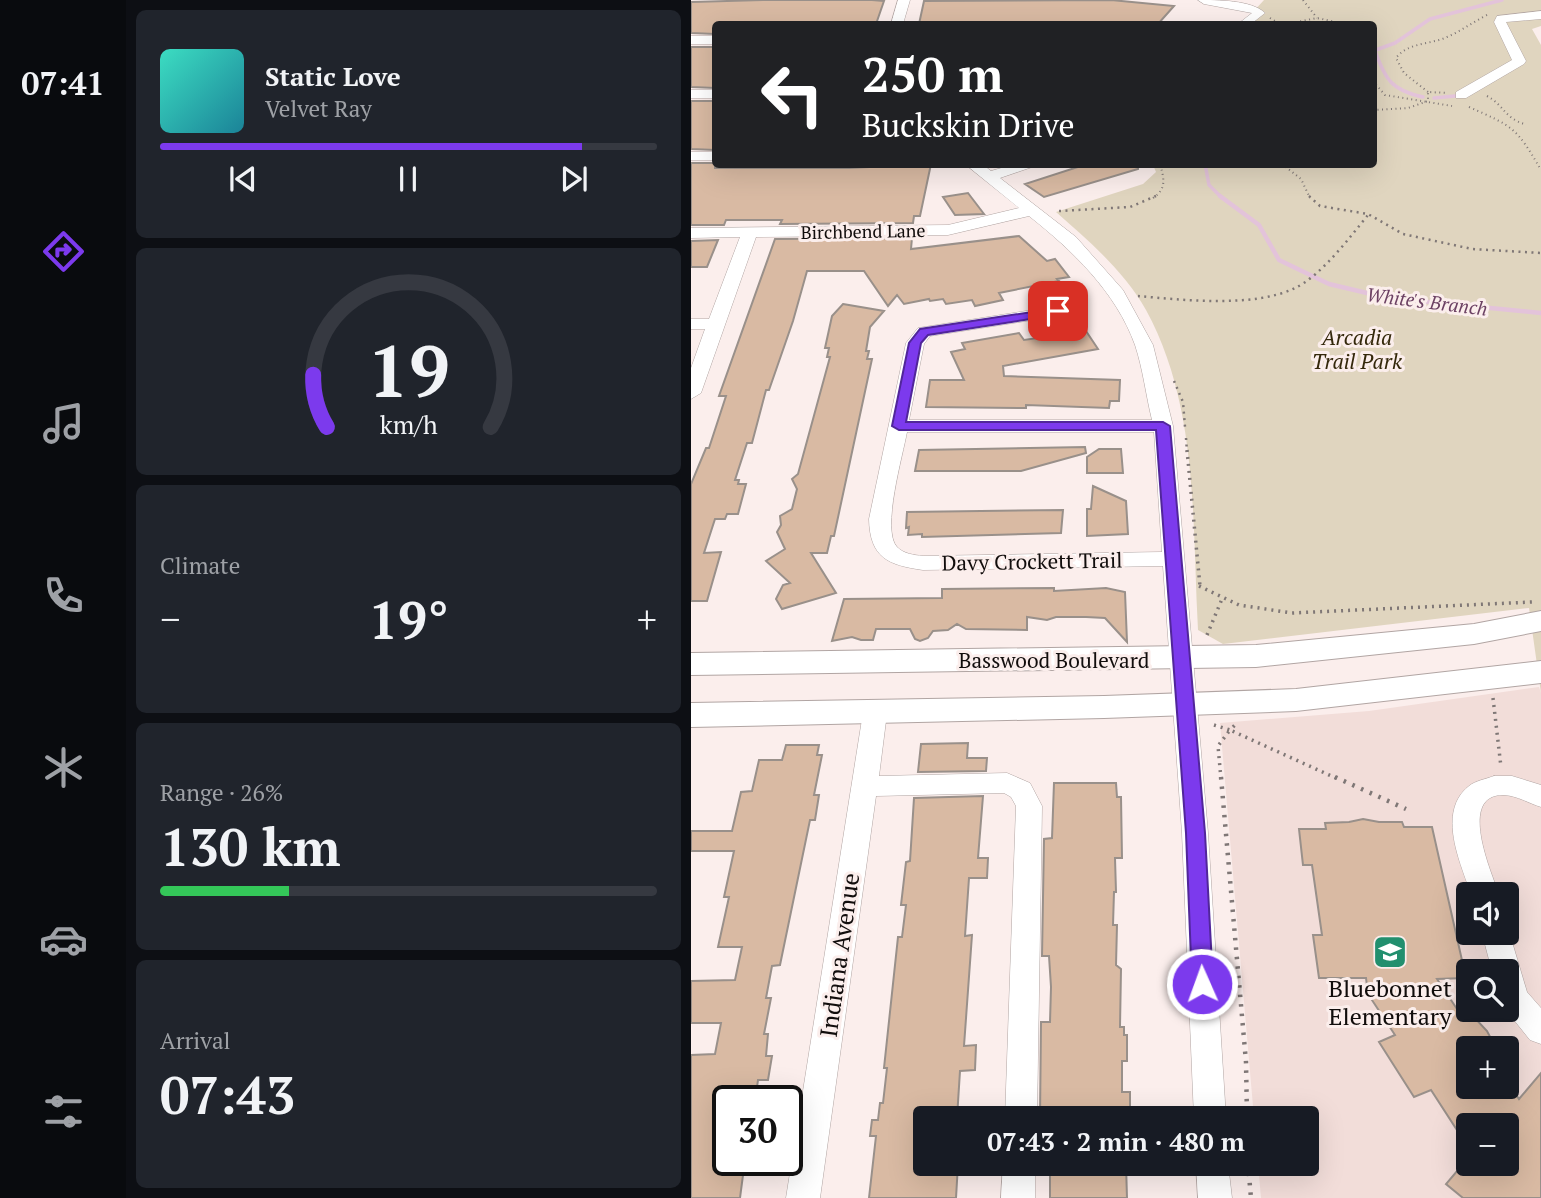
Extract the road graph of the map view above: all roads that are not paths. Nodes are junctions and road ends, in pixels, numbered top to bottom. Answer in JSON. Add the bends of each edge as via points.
{"nodes":[{"id":1,"x":904,"y":0,"type":"edge"},
{"id":2,"x":1204,"y":0,"type":"edge"},
{"id":3,"x":1541,"y":15,"type":"edge"},
{"id":4,"x":898,"y":21,"type":"edge"},
{"id":5,"x":1247,"y":21,"type":"edge"},
{"id":6,"x":691,"y":40,"type":"edge"},
{"id":7,"x":712,"y":40,"type":"edge"},
{"id":8,"x":691,"y":94,"type":"edge"},
{"id":9,"x":712,"y":94,"type":"edge"},
{"id":10,"x":1462,"y":101,"type":"road end"},
{"id":11,"x":691,"y":156,"type":"edge"},
{"id":12,"x":712,"y":156,"type":"edge"},
{"id":13,"x":1003,"y":168,"type":"edge"},
{"id":14,"x":980,"y":171,"type":"edge"},
{"id":15,"x":1037,"y":213,"type":"junction"},
{"id":16,"x":750,"y":232,"type":"junction"},
{"id":17,"x":691,"y":233,"type":"edge"},
{"id":18,"x":1058,"y":311,"type":"dead end"},
{"id":19,"x":691,"y":324,"type":"edge"},
{"id":20,"x":715,"y":324,"type":"junction"},
{"id":21,"x":691,"y":393,"type":"edge"},
{"id":22,"x":899,"y":426,"type":"junction"},
{"id":23,"x":1163,"y":426,"type":"junction"},
{"id":24,"x":891,"y":554,"type":"joint"},
{"id":25,"x":1174,"y":565,"type":"junction"},
{"id":26,"x":1541,"y":621,"type":"edge"},
{"id":27,"x":1193,"y":649,"type":"junction"},
{"id":28,"x":691,"y":664,"type":"edge"},
{"id":29,"x":1541,"y":671,"type":"edge"},
{"id":30,"x":1186,"y":704,"type":"junction"},
{"id":31,"x":875,"y":713,"type":"junction"},
{"id":32,"x":691,"y":715,"type":"edge"},
{"id":33,"x":864,"y":786,"type":"junction"},
{"id":34,"x":1541,"y":797,"type":"edge"},
{"id":35,"x":1481,"y":882,"type":"edge"},
{"id":36,"x":1499,"y":945,"type":"edge"},
{"id":37,"x":1541,"y":1031,"type":"edge"},
{"id":38,"x":1021,"y":1106,"type":"edge"},
{"id":39,"x":1209,"y":1106,"type":"edge"},
{"id":40,"x":1019,"y":1176,"type":"edge"},
{"id":41,"x":1213,"y":1176,"type":"edge"},
{"id":42,"x":803,"y":1198,"type":"edge"},
{"id":43,"x":1018,"y":1198,"type":"edge"},
{"id":44,"x":1215,"y":1198,"type":"edge"}],
"edges":[{"from":1,"to":4,"type":"street"},
{"from":2,"to":5,"type":"street","via":[[1257,12]]},
{"from":3,"to":10,"type":"street","via":[[1501,19],[1519,61]]},
{"from":6,"to":7,"type":"street"},
{"from":8,"to":9,"type":"street"},
{"from":11,"to":12,"type":"street"},
{"from":13,"to":14,"type":"street"},
{"from":14,"to":15,"type":"street"},
{"from":15,"to":16,"type":"street","name":"Birchbend Lane","via":[[948,230]]},
{"from":15,"to":23,"type":"street","via":[[1070,240],[1119,296],[1144,345]]},
{"from":16,"to":17,"type":"street","name":"Birchbend Lane"},
{"from":16,"to":20,"type":"street"},
{"from":18,"to":22,"type":"street","via":[[924,332],[915,343]]},
{"from":19,"to":20,"type":"street"},
{"from":20,"to":21,"type":"street"},
{"from":22,"to":23,"type":"street"},
{"from":22,"to":24,"type":"street","via":[[880,519],[880,538]]},
{"from":23,"to":25,"type":"street"},
{"from":24,"to":25,"type":"street","name":"Davy Crockett Trail","via":[[923,563]]},
{"from":25,"to":27,"type":"street"},
{"from":26,"to":27,"type":"main road","name":"Basswood Boulevard","via":[[1474,634],[1325,651]]},
{"from":27,"to":28,"type":"main road","name":"Basswood Boulevard"},
{"from":27,"to":30,"type":"street"},
{"from":29,"to":30,"type":"main road","via":[[1310,698]]},
{"from":30,"to":31,"type":"main road"},
{"from":30,"to":39,"type":"street"},
{"from":31,"to":32,"type":"main road"},
{"from":31,"to":33,"type":"street","name":"Indiana Avenue"},
{"from":33,"to":38,"type":"street","via":[[1007,783],[1021,790],[1029,806]]},
{"from":33,"to":42,"type":"street","name":"Indiana Avenue"},
{"from":34,"to":35,"type":"street","via":[[1516,787],[1495,786],[1476,792],[1466,807],[1466,831]]},
{"from":36,"to":37,"type":"street","via":[[1514,998]]},
{"from":40,"to":43,"type":"street"},
{"from":41,"to":44,"type":"street"}]}
